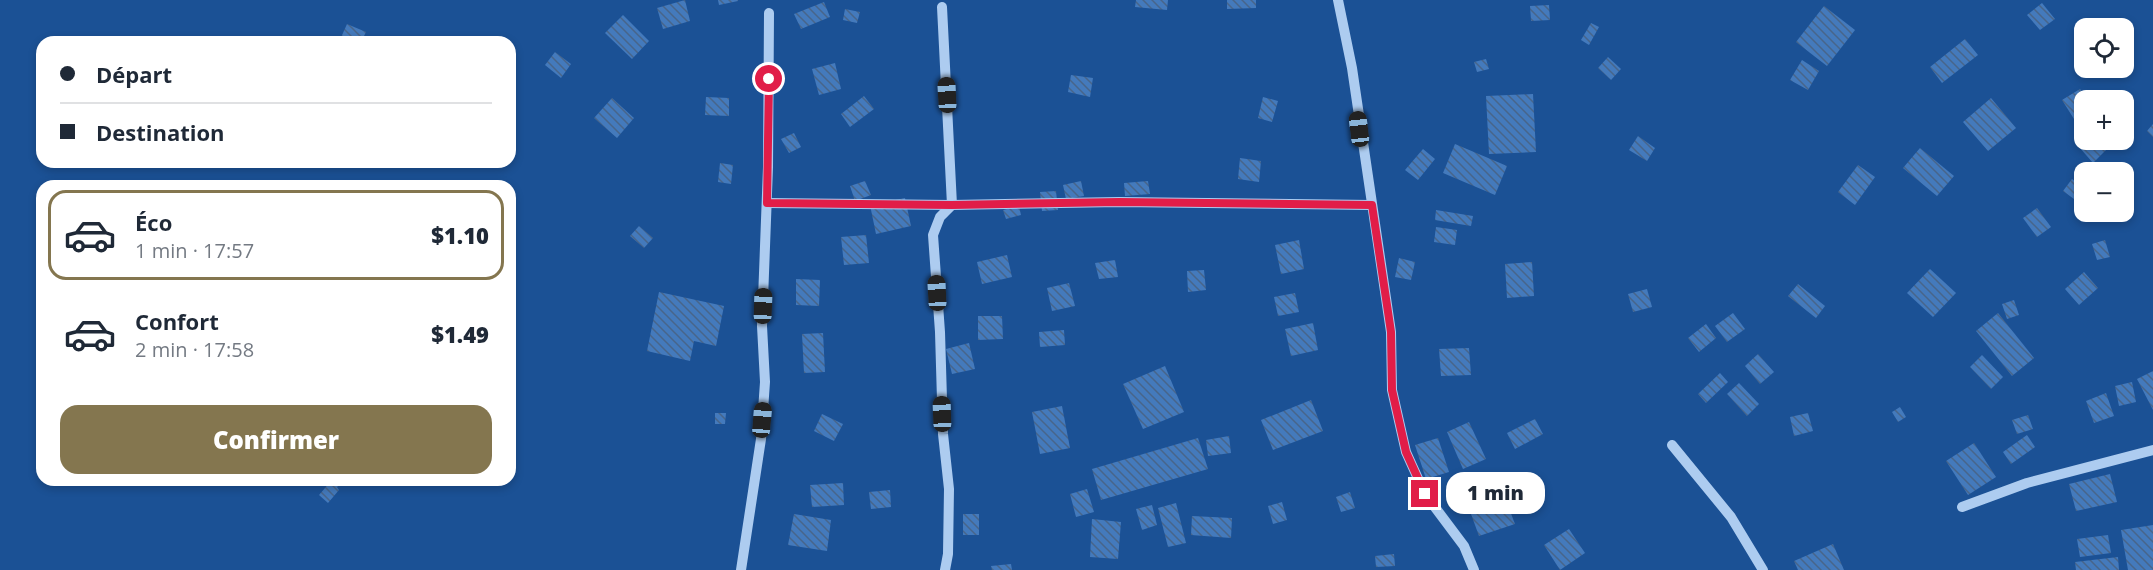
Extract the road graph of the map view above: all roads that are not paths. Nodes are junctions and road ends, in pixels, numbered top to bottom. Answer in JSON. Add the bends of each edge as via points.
{"nodes":[{"id":1,"x":1338,"y":0,"type":"edge"},
{"id":2,"x":942,"y":7,"type":"dead end"},
{"id":3,"x":769,"y":13,"type":"dead end"},
{"id":4,"x":767,"y":203,"type":"junction"},
{"id":5,"x":952,"y":205,"type":"junction"},
{"id":6,"x":1372,"y":205,"type":"junction"},
{"id":7,"x":1672,"y":445,"type":"dead end"},
{"id":8,"x":2153,"y":450,"type":"edge"},
{"id":9,"x":1962,"y":507,"type":"dead end"},
{"id":10,"x":741,"y":570,"type":"edge"},
{"id":11,"x":945,"y":570,"type":"edge"},
{"id":12,"x":1474,"y":570,"type":"edge"},
{"id":13,"x":1764,"y":570,"type":"edge"}],
"edges":[{"from":1,"to":6,"type":"street"},
{"from":2,"to":5,"type":"street"},
{"from":3,"to":4,"type":"street"},
{"from":4,"to":5,"type":"street"},
{"from":4,"to":10,"type":"street","via":[[761,439]]},
{"from":5,"to":6,"type":"street"},
{"from":5,"to":11,"type":"street","via":[[940,218],[933,235],[949,489]]},
{"from":6,"to":12,"type":"street","via":[[1391,332],[1392,390],[1406,452],[1425,494],[1464,546]]},
{"from":7,"to":13,"type":"street","via":[[1731,517]]},
{"from":8,"to":9,"type":"street","via":[[2027,483]]}]}
